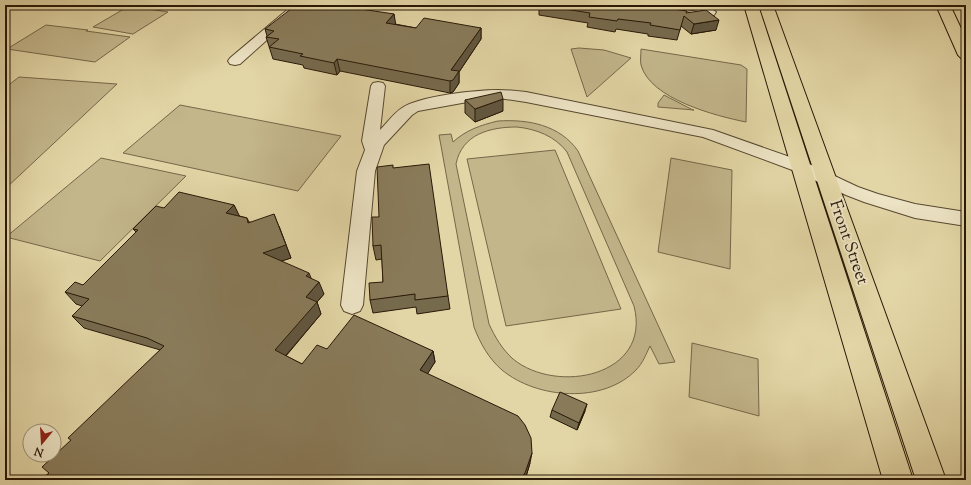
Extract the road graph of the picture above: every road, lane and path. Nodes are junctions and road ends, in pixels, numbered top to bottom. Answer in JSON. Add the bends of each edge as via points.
{"nodes":[{"id":1,"x":300,"y":5,"type":"edge"},
{"id":2,"x":699,"y":5,"type":"edge"},
{"id":3,"x":751,"y":5,"type":"edge"},
{"id":4,"x":766,"y":5,"type":"edge"},
{"id":5,"x":943,"y":5,"type":"edge"},
{"id":6,"x":672,"y":14,"type":"edge"},
{"id":7,"x":966,"y":55,"type":"edge"},
{"id":8,"x":235,"y":61,"type":"dead end"},
{"id":9,"x":378,"y":86,"type":"dead end"},
{"id":10,"x":374,"y":151,"type":"junction"},
{"id":11,"x":801,"y":168,"type":"junction"},
{"id":12,"x":828,"y":180,"type":"junction"},
{"id":13,"x":966,"y":219,"type":"edge"},
{"id":14,"x":352,"y":305,"type":"dead end"},
{"id":15,"x":898,"y":480,"type":"edge"},
{"id":16,"x":932,"y":480,"type":"edge"}],
"edges":[{"from":1,"to":8,"type":"street"},
{"from":2,"to":6,"type":"street","via":[[710,12],[687,16]]},
{"from":3,"to":11,"type":"main road","name":"Front Street"},
{"from":4,"to":12,"type":"main road","name":"Front Street"},
{"from":5,"to":7,"type":"main road"},
{"from":9,"to":10,"type":"street","via":[[370,141]]},
{"from":10,"to":11,"type":"street","via":[[376,143],[413,108],[473,96],[499,94],[686,128],[726,139]]},
{"from":10,"to":14,"type":"street","via":[[366,171]]},
{"from":11,"to":12,"type":"street"},
{"from":11,"to":15,"type":"main road","name":"Front Street"},
{"from":12,"to":13,"type":"street","via":[[890,204]]},
{"from":12,"to":16,"type":"main road","name":"Front Street"}]}
